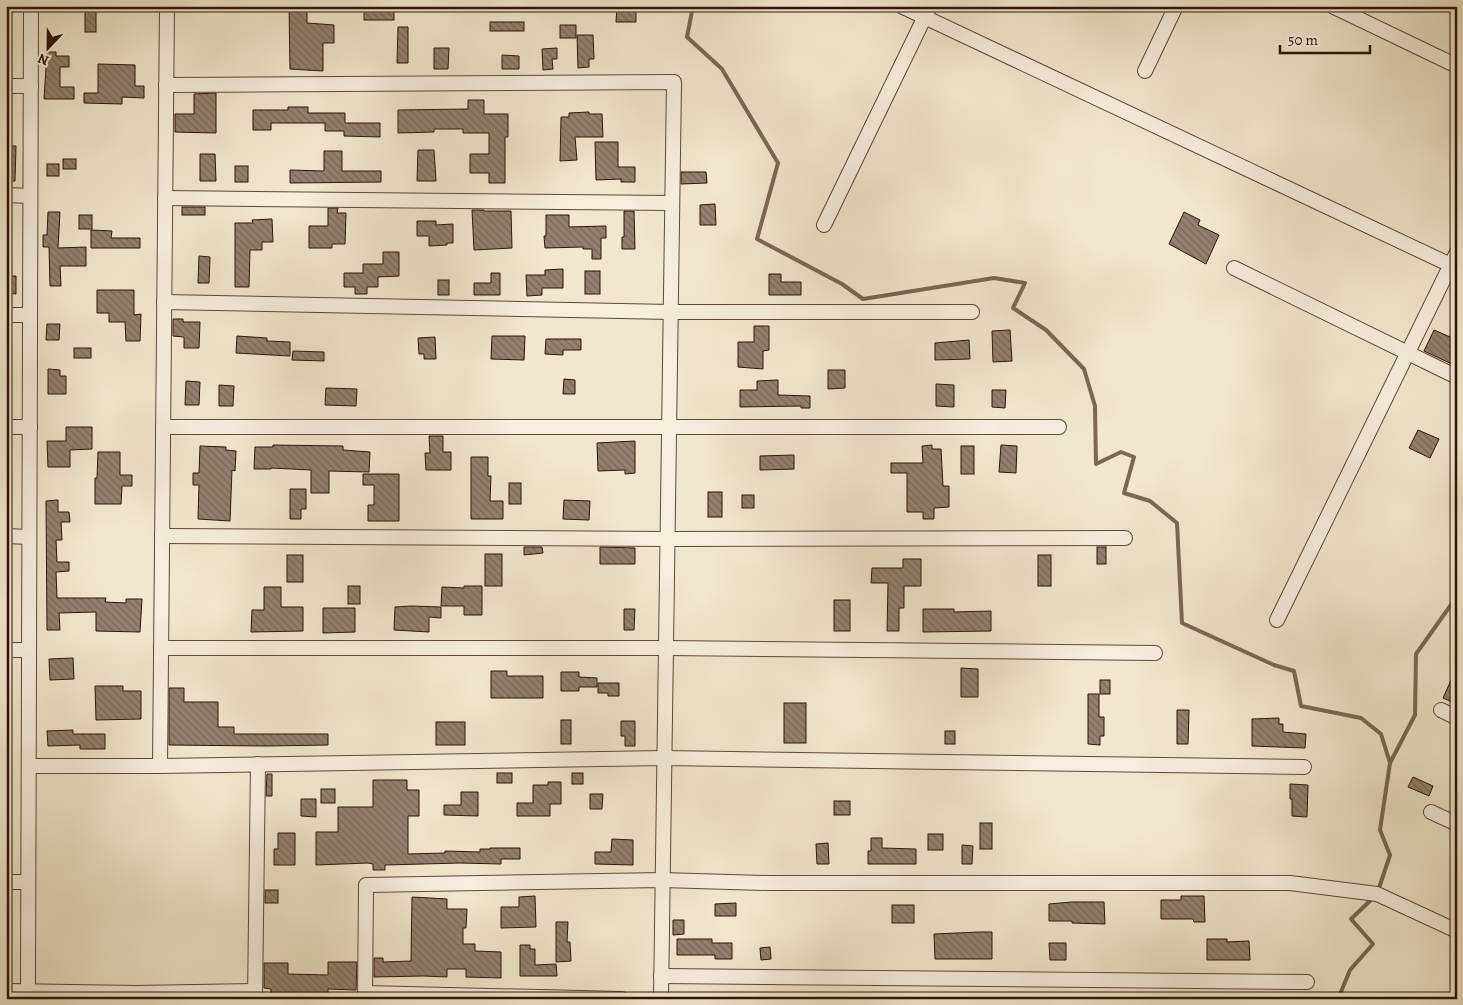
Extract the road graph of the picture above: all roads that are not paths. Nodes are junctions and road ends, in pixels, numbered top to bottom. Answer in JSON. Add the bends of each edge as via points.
{"nodes":[{"id":1,"x":31,"y":6,"type":"edge"},
{"id":2,"x":167,"y":6,"type":"edge"},
{"id":3,"x":901,"y":6,"type":"edge"},
{"id":4,"x":1176,"y":6,"type":"edge"},
{"id":5,"x":1332,"y":6,"type":"edge"},
{"id":6,"x":928,"y":12,"type":"edge"},
{"id":7,"x":1457,"y":66,"type":"edge"},
{"id":8,"x":1145,"y":71,"type":"dead end"},
{"id":9,"x":166,"y":85,"type":"junction"},
{"id":10,"x":6,"y":86,"type":"edge"},
{"id":11,"x":31,"y":86,"type":"junction"},
{"id":12,"x":6,"y":195,"type":"edge"},
{"id":13,"x":30,"y":196,"type":"junction"},
{"id":14,"x":165,"y":198,"type":"junction"},
{"id":15,"x":672,"y":203,"type":"junction"},
{"id":16,"x":824,"y":225,"type":"dead end"},
{"id":17,"x":1457,"y":252,"type":"edge"},
{"id":18,"x":1454,"y":267,"type":"edge"},
{"id":19,"x":1234,"y":268,"type":"dead end"},
{"id":20,"x":164,"y":302,"type":"junction"},
{"id":21,"x":671,"y":312,"type":"junction"},
{"id":22,"x":972,"y":312,"type":"dead end"},
{"id":23,"x":6,"y":315,"type":"edge"},
{"id":24,"x":30,"y":315,"type":"junction"},
{"id":25,"x":1407,"y":353,"type":"junction"},
{"id":26,"x":1457,"y":377,"type":"edge"},
{"id":27,"x":1059,"y":426,"type":"dead end"},
{"id":28,"x":6,"y":427,"type":"edge"},
{"id":29,"x":670,"y":427,"type":"junction"},
{"id":30,"x":30,"y":428,"type":"junction"},
{"id":31,"x":163,"y":428,"type":"junction"},
{"id":32,"x":6,"y":536,"type":"edge"},
{"id":33,"x":29,"y":536,"type":"junction"},
{"id":34,"x":162,"y":536,"type":"junction"},
{"id":35,"x":1125,"y":538,"type":"dead end"},
{"id":36,"x":668,"y":540,"type":"junction"},
{"id":37,"x":1277,"y":620,"type":"dead end"},
{"id":38,"x":161,"y":648,"type":"junction"},
{"id":39,"x":665,"y":648,"type":"junction"},
{"id":40,"x":6,"y":650,"type":"edge"},
{"id":41,"x":29,"y":650,"type":"junction"},
{"id":42,"x":1155,"y":653,"type":"dead end"},
{"id":43,"x":1441,"y":710,"type":"dead end"},
{"id":44,"x":1457,"y":718,"type":"edge"},
{"id":45,"x":664,"y":758,"type":"junction"},
{"id":46,"x":258,"y":764,"type":"junction"},
{"id":47,"x":29,"y":766,"type":"junction"},
{"id":48,"x":160,"y":766,"type":"junction"},
{"id":49,"x":1304,"y":767,"type":"dead end"},
{"id":50,"x":1431,"y":812,"type":"dead end"},
{"id":51,"x":1457,"y":824,"type":"edge"},
{"id":52,"x":662,"y":880,"type":"junction"},
{"id":53,"x":6,"y":882,"type":"edge"},
{"id":54,"x":28,"y":882,"type":"junction"},
{"id":55,"x":1457,"y":931,"type":"edge"},
{"id":56,"x":661,"y":976,"type":"junction"},
{"id":57,"x":1307,"y":982,"type":"dead end"},
{"id":58,"x":6,"y":991,"type":"edge"},
{"id":59,"x":28,"y":991,"type":"junction"},
{"id":60,"x":255,"y":995,"type":"edge"},
{"id":61,"x":136,"y":996,"type":"edge"},
{"id":62,"x":365,"y":996,"type":"edge"},
{"id":63,"x":622,"y":999,"type":"edge"},
{"id":64,"x":661,"y":999,"type":"edge"}],
"edges":[{"from":1,"to":11,"type":"street"},
{"from":2,"to":9,"type":"street"},
{"from":3,"to":6,"type":"street"},
{"from":4,"to":8,"type":"street"},
{"from":5,"to":7,"type":"street"},
{"from":6,"to":16,"type":"street"},
{"from":6,"to":18,"type":"street"},
{"from":9,"to":14,"type":"street"},
{"from":9,"to":15,"type":"street","via":[[674,82]]},
{"from":10,"to":11,"type":"street"},
{"from":11,"to":13,"type":"street"},
{"from":12,"to":13,"type":"street"},
{"from":13,"to":24,"type":"street"},
{"from":14,"to":15,"type":"street"},
{"from":14,"to":20,"type":"street"},
{"from":15,"to":21,"type":"street"},
{"from":17,"to":18,"type":"street"},
{"from":18,"to":25,"type":"street"},
{"from":19,"to":25,"type":"street"},
{"from":20,"to":21,"type":"street"},
{"from":20,"to":31,"type":"street"},
{"from":21,"to":22,"type":"street"},
{"from":21,"to":29,"type":"street"},
{"from":23,"to":24,"type":"street"},
{"from":24,"to":30,"type":"street"},
{"from":25,"to":26,"type":"street"},
{"from":25,"to":37,"type":"street"},
{"from":27,"to":29,"type":"street"},
{"from":28,"to":30,"type":"street"},
{"from":29,"to":31,"type":"street"},
{"from":29,"to":36,"type":"street"},
{"from":30,"to":33,"type":"street"},
{"from":31,"to":34,"type":"street"},
{"from":32,"to":33,"type":"street"},
{"from":33,"to":41,"type":"street"},
{"from":34,"to":36,"type":"street"},
{"from":34,"to":38,"type":"street"},
{"from":35,"to":36,"type":"street"},
{"from":36,"to":39,"type":"street"},
{"from":38,"to":39,"type":"street"},
{"from":38,"to":48,"type":"street"},
{"from":39,"to":42,"type":"street"},
{"from":39,"to":45,"type":"street"},
{"from":40,"to":41,"type":"street"},
{"from":41,"to":47,"type":"street"},
{"from":43,"to":44,"type":"street"},
{"from":45,"to":46,"type":"street"},
{"from":45,"to":49,"type":"street"},
{"from":45,"to":52,"type":"street"},
{"from":46,"to":48,"type":"street"},
{"from":46,"to":60,"type":"street"},
{"from":47,"to":48,"type":"street"},
{"from":47,"to":54,"type":"street"},
{"from":50,"to":51,"type":"street"},
{"from":52,"to":55,"type":"street","via":[[1290,883],[1377,894]]},
{"from":52,"to":56,"type":"street"},
{"from":52,"to":62,"type":"street","via":[[366,885]]},
{"from":53,"to":54,"type":"street"},
{"from":54,"to":59,"type":"street"},
{"from":56,"to":57,"type":"street"},
{"from":56,"to":64,"type":"street"},
{"from":58,"to":59,"type":"street"},
{"from":59,"to":61,"type":"street"},
{"from":60,"to":61,"type":"street"},
{"from":62,"to":63,"type":"street"}]}
